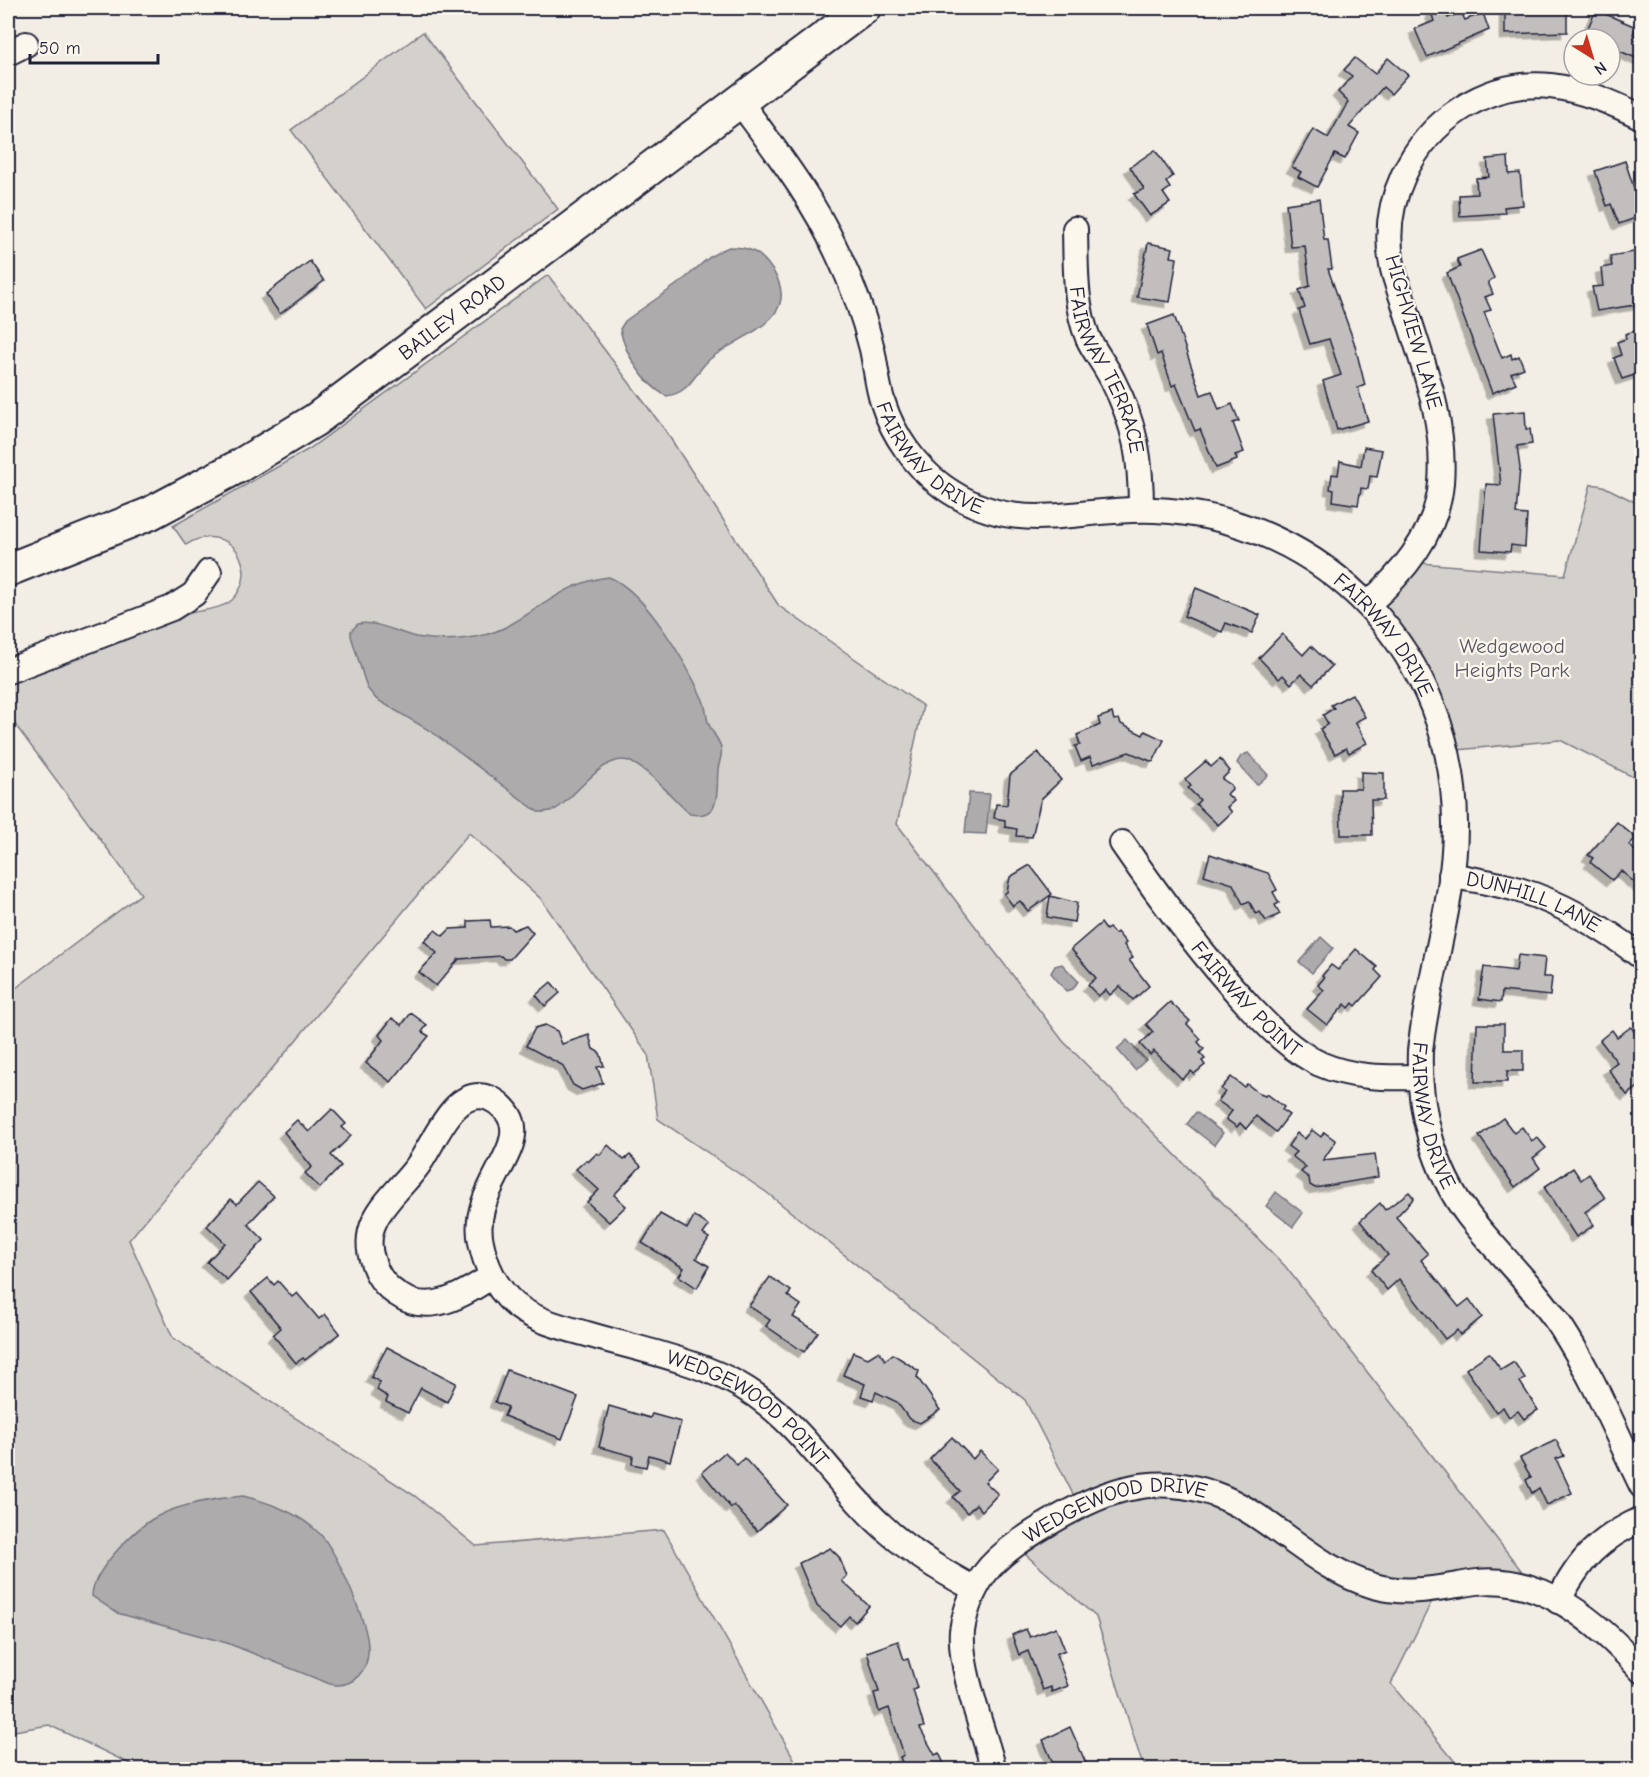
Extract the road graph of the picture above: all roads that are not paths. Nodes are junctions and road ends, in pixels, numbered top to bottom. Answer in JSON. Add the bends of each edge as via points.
{"nodes":[{"id":1,"x":864,"y":8,"type":"edge"},
{"id":2,"x":740,"y":102,"type":"junction"},
{"id":3,"x":1641,"y":117,"type":"edge"},
{"id":4,"x":1075,"y":229,"type":"dead end"},
{"id":5,"x":1141,"y":509,"type":"junction"},
{"id":6,"x":8,"y":570,"type":"edge"},
{"id":7,"x":209,"y":572,"type":"dead end"},
{"id":8,"x":1368,"y":604,"type":"junction"},
{"id":9,"x":8,"y":671,"type":"edge"},
{"id":10,"x":1122,"y":843,"type":"dead end"},
{"id":11,"x":1451,"y":875,"type":"junction"},
{"id":12,"x":1641,"y":957,"type":"edge"},
{"id":13,"x":1419,"y":1077,"type":"junction"},
{"id":14,"x":492,"y":1276,"type":"junction"},
{"id":15,"x":1641,"y":1486,"type":"edge"},
{"id":16,"x":1641,"y":1519,"type":"edge"},
{"id":17,"x":975,"y":1589,"type":"junction"},
{"id":18,"x":1558,"y":1601,"type":"junction"},
{"id":19,"x":1641,"y":1671,"type":"edge"},
{"id":20,"x":994,"y":1770,"type":"edge"}],
"edges":[{"from":1,"to":2,"type":"main road","name":"BAILEY ROAD"},
{"from":2,"to":5,"type":"street","name":"FAIRWAY DRIVE","via":[[802,188],[839,254],[863,318],[882,402],[894,429],[923,470],[965,501],[1020,517],[1048,519]]},
{"from":2,"to":6,"type":"main road","name":"BAILEY ROAD","via":[[365,384],[271,448],[149,514]]},
{"from":3,"to":8,"type":"street","name":"HIGHVIEW LANE","via":[[1581,91],[1553,85],[1523,85],[1473,101],[1432,131],[1415,153],[1392,207],[1389,238],[1392,264],[1441,431],[1440,487],[1433,514],[1409,562]]},
{"from":4,"to":5,"type":"street","name":"FAIRWAY TERRACE","via":[[1081,315],[1133,427],[1139,452]]},
{"from":5,"to":8,"type":"street","name":"FAIRWAY DRIVE","via":[[1206,516],[1277,539],[1309,556]]},
{"from":7,"to":9,"type":"street","via":[[194,594],[172,608]]},
{"from":8,"to":11,"type":"street","name":"FAIRWAY DRIVE","via":[[1412,662],[1439,723],[1455,792]]},
{"from":10,"to":13,"type":"street","name":"FAIRWAY POINT","via":[[1206,958],[1290,1045],[1318,1063],[1347,1073]]},
{"from":11,"to":12,"type":"street","name":"DUNHILL LANE","via":[[1519,890],[1560,906],[1605,929]]},
{"from":11,"to":13,"type":"street","name":"FAIRWAY DRIVE","via":[[1424,1018]]},
{"from":13,"to":15,"type":"street","name":"FAIRWAY DRIVE","via":[[1436,1155],[1450,1186],[1468,1214],[1561,1326],[1581,1359]]},
{"from":14,"to":14,"type":"street","name":"WEDGEWOOD POINT","via":[[479,1235],[480,1216],[491,1182],[512,1147],[514,1134],[512,1120],[496,1101],[472,1097],[453,1107],[417,1167],[380,1210],[369,1241],[370,1256],[388,1287],[418,1304],[448,1301]]},
{"from":14,"to":17,"type":"street","name":"WEDGEWOOD POINT","via":[[510,1300],[543,1320],[700,1367],[732,1381],[787,1421],[885,1529],[920,1558]]},
{"from":16,"to":18,"type":"street","via":[[1608,1536],[1584,1557]]},
{"from":17,"to":18,"type":"street","name":"WEDGEWOOD DRIVE","via":[[1001,1556],[1062,1516],[1109,1494],[1151,1485],[1194,1488],[1215,1494],[1329,1568],[1355,1580],[1398,1592],[1479,1582],[1504,1583],[1529,1587]]},
{"from":17,"to":20,"type":"street","name":"WEDGEWOOD DRIVE","via":[[962,1632],[963,1654]]},
{"from":18,"to":19,"type":"street","name":"WEDGEWOOD DRIVE","via":[[1592,1623]]}]}
